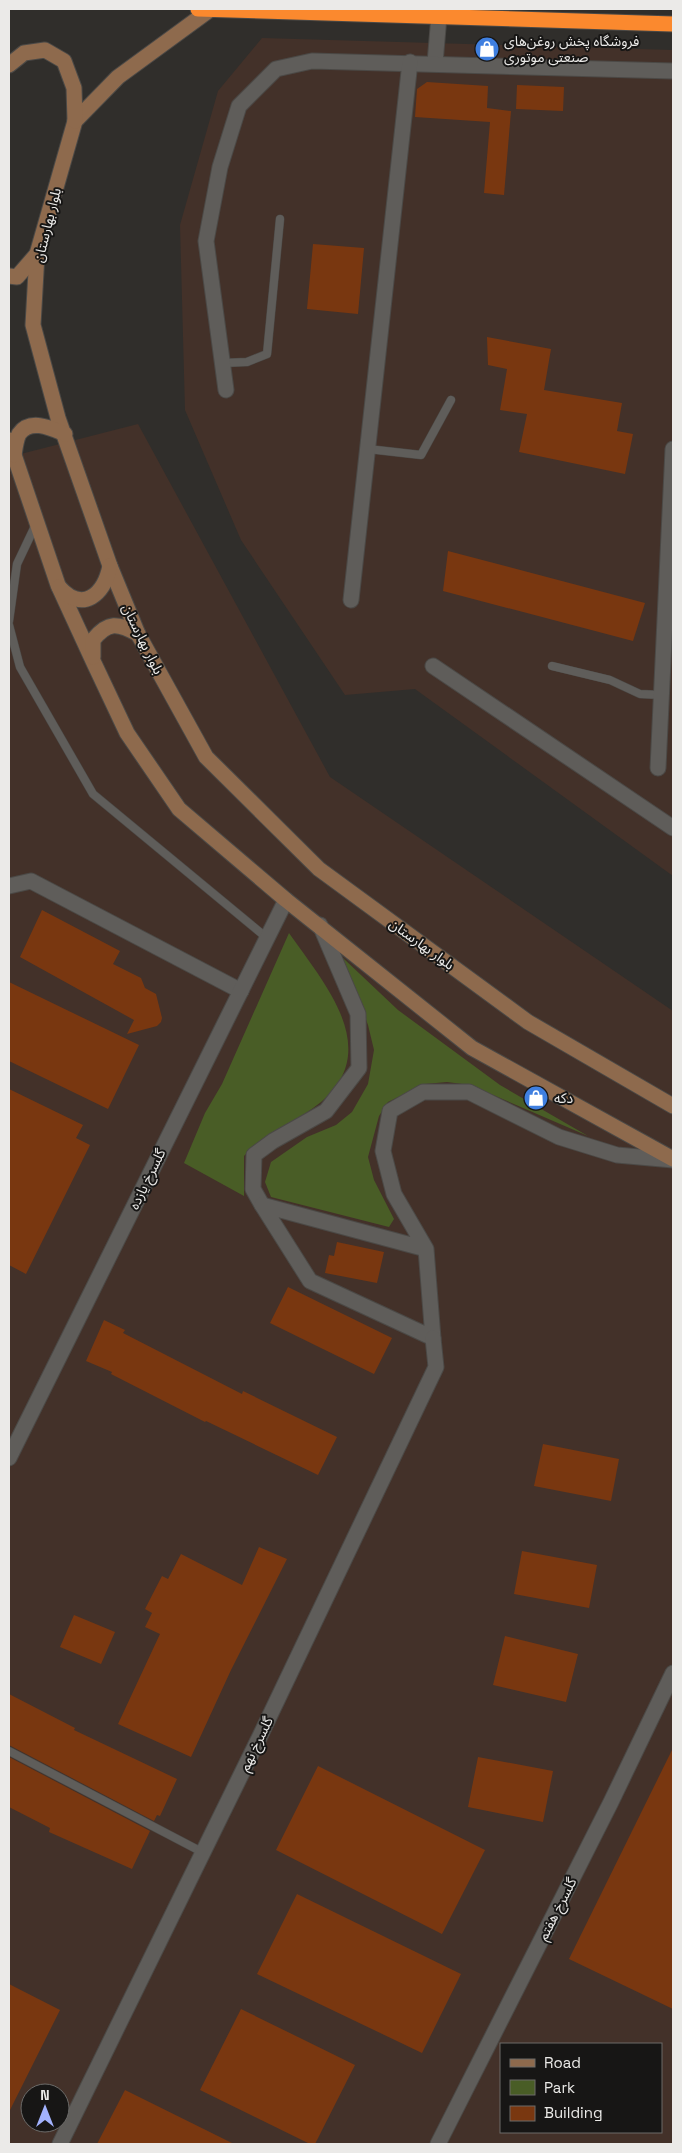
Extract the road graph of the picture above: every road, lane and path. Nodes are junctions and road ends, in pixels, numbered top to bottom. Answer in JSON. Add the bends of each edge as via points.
{"nodes":[{"id":1,"x":198,"y":9,"type":"edge"},
{"id":2,"x":211,"y":9,"type":"edge"},
{"id":3,"x":439,"y":16,"type":"junction"},
{"id":4,"x":673,"y":24,"type":"edge"},
{"id":5,"x":410,"y":62,"type":"junction"},
{"id":6,"x":435,"y":63,"type":"junction"},
{"id":7,"x":9,"y":65,"type":"edge"},
{"id":8,"x":673,"y":71,"type":"edge"},
{"id":9,"x":74,"y":120,"type":"junction"},
{"id":10,"x":280,"y":219,"type":"dead end"},
{"id":11,"x":37,"y":254,"type":"junction"},
{"id":12,"x":9,"y":276,"type":"edge"},
{"id":13,"x":223,"y":364,"type":"junction"},
{"id":14,"x":226,"y":390,"type":"dead end"},
{"id":15,"x":450,"y":400,"type":"dead end"},
{"id":16,"x":64,"y":434,"type":"junction"},
{"id":17,"x":9,"y":440,"type":"edge"},
{"id":18,"x":673,"y":449,"type":"edge"},
{"id":19,"x":368,"y":450,"type":"junction"},
{"id":20,"x":13,"y":456,"type":"junction"},
{"id":21,"x":37,"y":523,"type":"junction"},
{"id":22,"x":671,"y":540,"type":"edge"},
{"id":23,"x":110,"y":566,"type":"junction"},
{"id":24,"x":58,"y":585,"type":"junction"},
{"id":25,"x":351,"y":600,"type":"dead end"},
{"id":26,"x":9,"y":623,"type":"edge"},
{"id":27,"x":138,"y":634,"type":"junction"},
{"id":28,"x":93,"y":661,"type":"junction"},
{"id":29,"x":433,"y":666,"type":"dead end"},
{"id":30,"x":552,"y":666,"type":"dead end"},
{"id":31,"x":661,"y":695,"type":"junction"},
{"id":32,"x":658,"y":768,"type":"dead end"},
{"id":33,"x":673,"y":828,"type":"edge"},
{"id":34,"x":9,"y":886,"type":"edge"},
{"id":35,"x":286,"y":900,"type":"junction"},
{"id":36,"x":320,"y":925,"type":"junction"},
{"id":37,"x":267,"y":938,"type":"junction"},
{"id":38,"x":241,"y":991,"type":"junction"},
{"id":39,"x":673,"y":1106,"type":"edge"},
{"id":40,"x":673,"y":1160,"type":"edge"},
{"id":41,"x":262,"y":1205,"type":"junction"},
{"id":42,"x":426,"y":1248,"type":"junction"},
{"id":43,"x":433,"y":1338,"type":"junction"},
{"id":44,"x":9,"y":1458,"type":"edge"},
{"id":45,"x":673,"y":1673,"type":"edge"},
{"id":46,"x":9,"y":1751,"type":"edge"},
{"id":47,"x":202,"y":1852,"type":"junction"},
{"id":48,"x":60,"y":2144,"type":"edge"},
{"id":49,"x":438,"y":2144,"type":"edge"}],
"edges":[{"from":1,"to":2,"type":"highway"},
{"from":2,"to":3,"type":"highway"},
{"from":2,"to":9,"type":"street","via":[[118,77]]},
{"from":3,"to":4,"type":"highway"},
{"from":3,"to":6,"type":"street"},
{"from":5,"to":6,"type":"street"},
{"from":5,"to":13,"type":"street","via":[[312,61],[276,69],[239,106],[220,167],[206,241]]},
{"from":5,"to":19,"type":"street"},
{"from":6,"to":8,"type":"street"},
{"from":7,"to":9,"type":"street","via":[[24,53],[46,50],[64,61],[74,88]]},
{"from":9,"to":11,"type":"street","name":"بلوار بهارستان"},
{"from":10,"to":13,"type":"lane","via":[[267,354],[247,362]]},
{"from":11,"to":12,"type":"street","via":[[17,277]]},
{"from":11,"to":16,"type":"street","name":"بلوار بهارستان","via":[[32,325]]},
{"from":13,"to":14,"type":"street"},
{"from":15,"to":19,"type":"lane","via":[[421,455]]},
{"from":16,"to":20,"type":"street","via":[[47,426],[32,425],[20,434]]},
{"from":16,"to":23,"type":"street","name":"بلوار بهارستان"},
{"from":17,"to":20,"type":"street"},
{"from":18,"to":22,"type":"street"},
{"from":19,"to":25,"type":"street"},
{"from":20,"to":21,"type":"street"},
{"from":21,"to":24,"type":"street"},
{"from":21,"to":26,"type":"lane","via":[[17,564]]},
{"from":22,"to":31,"type":"street"},
{"from":23,"to":24,"type":"street","via":[[102,589],[92,597],[80,599],[67,595]]},
{"from":23,"to":27,"type":"street","name":"بلوار بهارستان"},
{"from":24,"to":28,"type":"street"},
{"from":26,"to":37,"type":"lane","via":[[20,667],[93,794]]},
{"from":27,"to":28,"type":"street","via":[[122,625],[107,627],[93,640]]},
{"from":27,"to":39,"type":"street","name":"بلوار بهارستان","via":[[206,756],[319,869],[528,1022]]},
{"from":28,"to":35,"type":"street","via":[[127,733],[179,810]]},
{"from":29,"to":33,"type":"street"},
{"from":30,"to":31,"type":"lane","via":[[610,680],[640,694]]},
{"from":31,"to":32,"type":"street"},
{"from":34,"to":38,"type":"street","via":[[31,881]]},
{"from":35,"to":36,"type":"street"},
{"from":35,"to":37,"type":"street","name":"گلسرخ یازده"},
{"from":36,"to":40,"type":"street","via":[[472,1048]]},
{"from":36,"to":41,"type":"street","via":[[358,1014],[359,1068],[326,1111],[254,1155],[253,1189]]},
{"from":37,"to":38,"type":"street","name":"گلسرخ یازده"},
{"from":38,"to":44,"type":"street","name":"گلسرخ یازده"},
{"from":40,"to":42,"type":"street","via":[[617,1154],[559,1137],[469,1092],[423,1092],[390,1111],[383,1151],[394,1194]]},
{"from":41,"to":42,"type":"street"},
{"from":41,"to":43,"type":"street","via":[[310,1281]]},
{"from":42,"to":43,"type":"street","name":"گلسرخ نهم"},
{"from":43,"to":47,"type":"street","name":"گلسرخ نهم","via":[[436,1367]]},
{"from":45,"to":49,"type":"street","name":"گلسرخ هفتم"},
{"from":46,"to":47,"type":"lane"},
{"from":47,"to":48,"type":"street","name":"گلسرخ نهم"}]}
